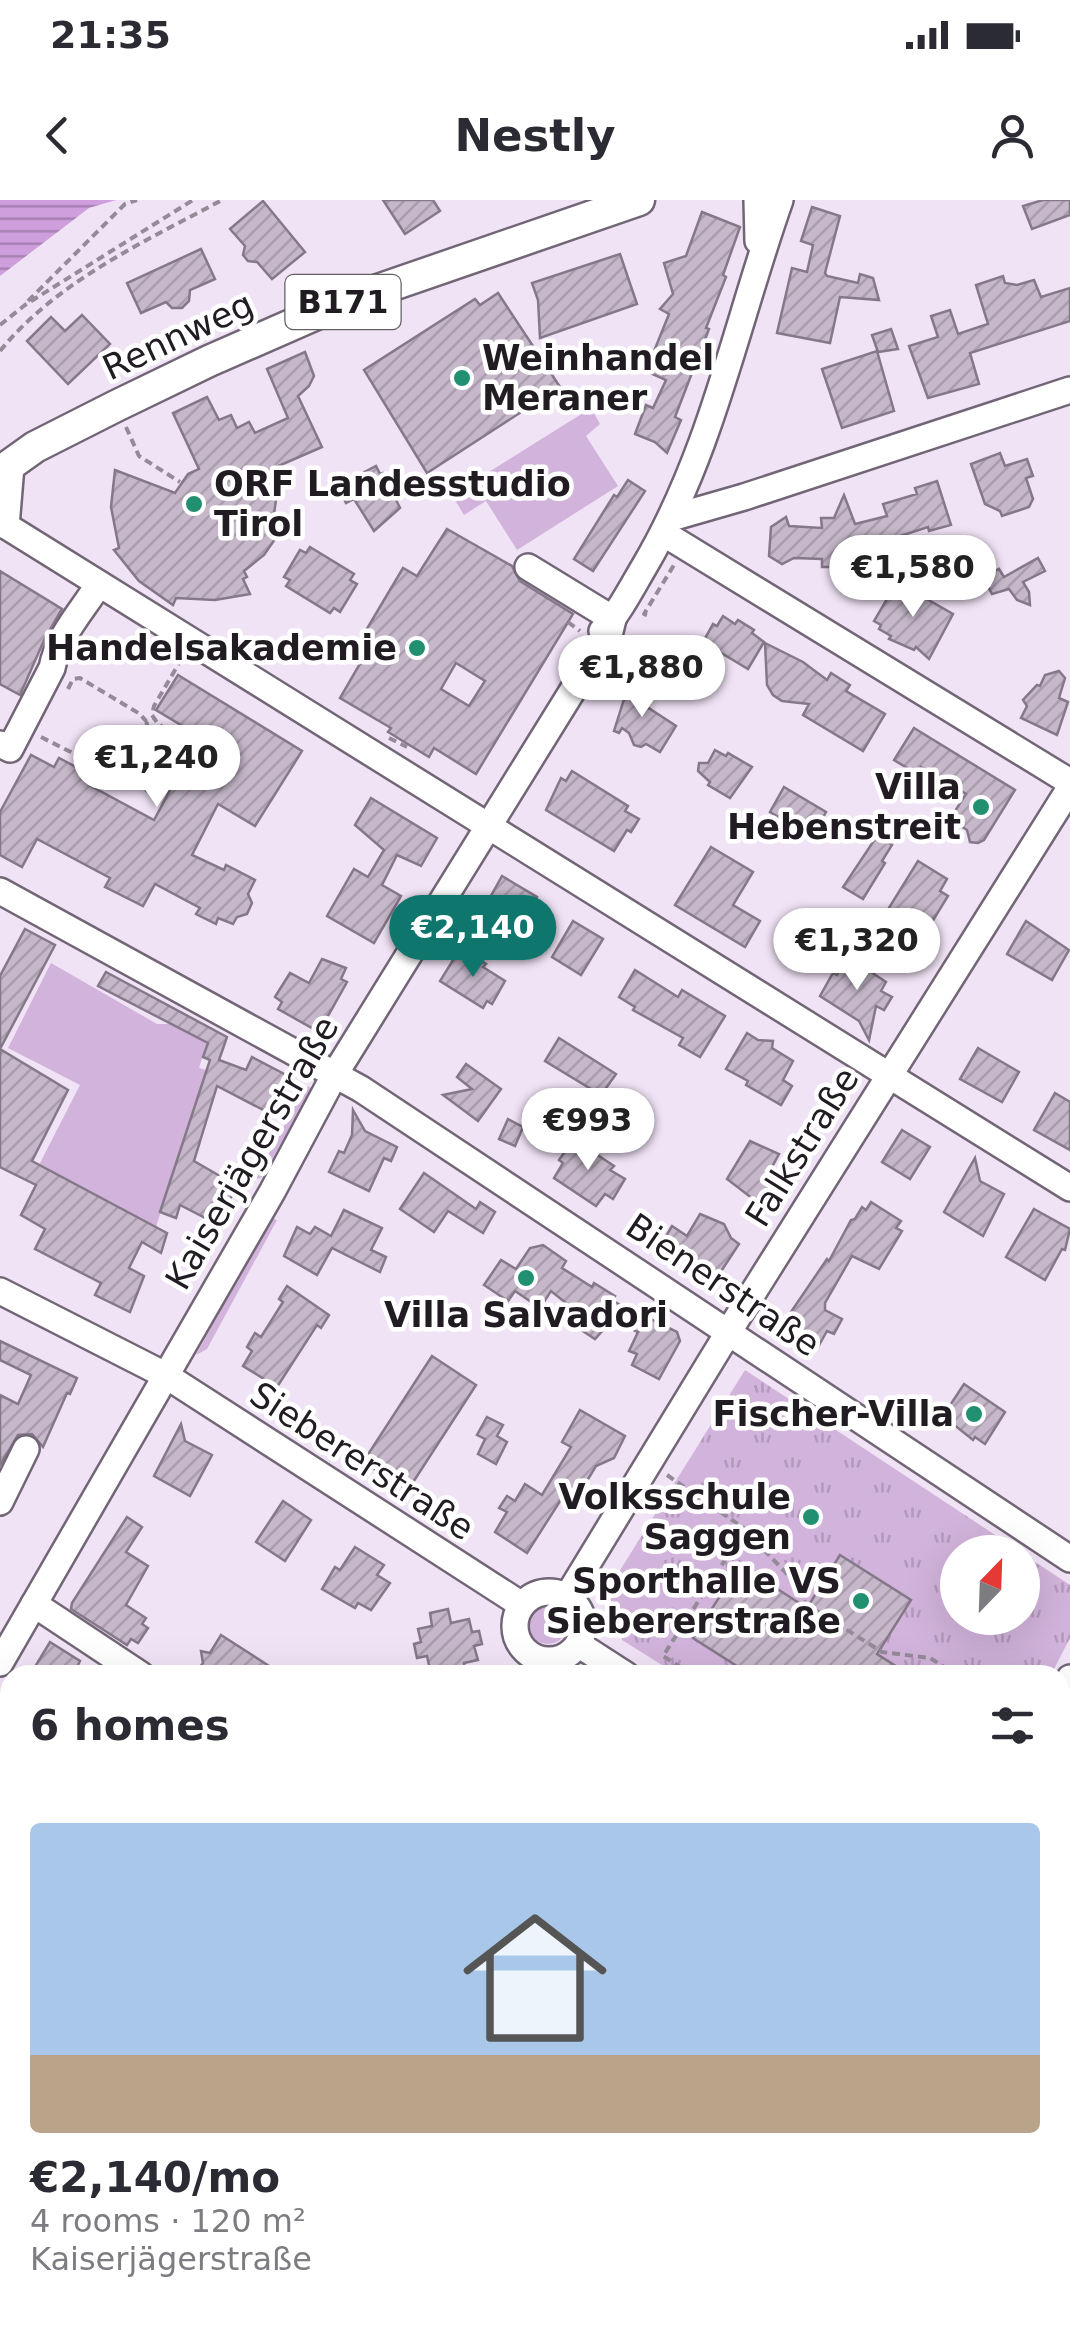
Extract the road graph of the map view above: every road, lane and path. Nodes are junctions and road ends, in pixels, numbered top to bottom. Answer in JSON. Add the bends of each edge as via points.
{"nodes":[{"id":1,"x":137,"y":200,"type":"edge"},
{"id":2,"x":194,"y":200,"type":"edge"},
{"id":3,"x":222,"y":200,"type":"edge"},
{"id":4,"x":639,"y":200,"type":"edge"},
{"id":5,"x":757,"y":200,"type":"edge"},
{"id":6,"x":780,"y":200,"type":"edge"},
{"id":7,"x":756,"y":266,"type":"junction"},
{"id":8,"x":41,"y":295,"type":"junction"},
{"id":9,"x":48,"y":303,"type":"junction"},
{"id":10,"x":25,"y":305,"type":"junction"},
{"id":11,"x":8,"y":319,"type":"junction"},
{"id":12,"x":0,"y":326,"type":"edge"},
{"id":13,"x":17,"y":330,"type":"junction"},
{"id":14,"x":0,"y":352,"type":"edge"},
{"id":15,"x":1070,"y":390,"type":"edge"},
{"id":16,"x":129,"y":433,"type":"dead end"},
{"id":17,"x":4,"y":465,"type":"edge"},
{"id":18,"x":180,"y":482,"type":"dead end"},
{"id":19,"x":2,"y":525,"type":"edge"},
{"id":20,"x":667,"y":525,"type":"junction"},
{"id":21,"x":670,"y":560,"type":"dead end"},
{"id":22,"x":528,"y":567,"type":"dead end"},
{"id":23,"x":93,"y":593,"type":"junction"},
{"id":24,"x":647,"y":615,"type":"dead end"},
{"id":25,"x":613,"y":619,"type":"junction"},
{"id":26,"x":568,"y":622,"type":"dead end"},
{"id":27,"x":578,"y":630,"type":"dead end"},
{"id":28,"x":192,"y":642,"type":"junction"},
{"id":29,"x":63,"y":698,"type":"dead end"},
{"id":30,"x":153,"y":718,"type":"junction"},
{"id":31,"x":146,"y":721,"type":"junction"},
{"id":32,"x":36,"y":734,"type":"dead end"},
{"id":33,"x":392,"y":738,"type":"dead end"},
{"id":34,"x":0,"y":744,"type":"edge"},
{"id":35,"x":408,"y":744,"type":"dead end"},
{"id":36,"x":192,"y":746,"type":"dead end"},
{"id":37,"x":1070,"y":785,"type":"edge"},
{"id":38,"x":488,"y":824,"type":"junction"},
{"id":39,"x":0,"y":891,"type":"edge"},
{"id":40,"x":335,"y":1074,"type":"junction"},
{"id":41,"x":888,"y":1075,"type":"junction"},
{"id":42,"x":1070,"y":1188,"type":"edge"},
{"id":43,"x":0,"y":1292,"type":"edge"},
{"id":44,"x":729,"y":1331,"type":"junction"},
{"id":45,"x":165,"y":1376,"type":"junction"},
{"id":46,"x":26,"y":1449,"type":"dead end"},
{"id":47,"x":650,"y":1463,"type":"junction"},
{"id":48,"x":0,"y":1502,"type":"edge"},
{"id":49,"x":744,"y":1530,"type":"junction"},
{"id":50,"x":1070,"y":1559,"type":"edge"},
{"id":51,"x":567,"y":1597,"type":"junction"},
{"id":52,"x":34,"y":1604,"type":"junction"},
{"id":53,"x":522,"y":1605,"type":"junction"},
{"id":54,"x":578,"y":1644,"type":"junction"},
{"id":55,"x":0,"y":1662,"type":"edge"},
{"id":56,"x":523,"y":1664,"type":"edge"},
{"id":57,"x":127,"y":1665,"type":"edge"},
{"id":58,"x":611,"y":1665,"type":"edge"},
{"id":59,"x":677,"y":1665,"type":"edge"},
{"id":60,"x":941,"y":1665,"type":"edge"}],
"edges":[{"from":1,"to":10,"type":"path","via":[[125,204]]},
{"from":2,"to":8,"type":"path"},
{"from":3,"to":9,"type":"path"},
{"from":4,"to":17,"type":"main road","name":"Rennweg","number":"B171","via":[[346,301],[209,360]]},
{"from":5,"to":7,"type":"street","name":"Kaiserjägerstraße"},
{"from":6,"to":7,"type":"street","name":"Kaiserjägerstraße"},
{"from":7,"to":20,"type":"street","name":"Kaiserjägerstraße","via":[[721,396]]},
{"from":8,"to":9,"type":"path"},
{"from":8,"to":10,"type":"path"},
{"from":9,"to":13,"type":"path"},
{"from":10,"to":11,"type":"path"},
{"from":11,"to":12,"type":"path"},
{"from":11,"to":13,"type":"path"},
{"from":13,"to":14,"type":"path"},
{"from":15,"to":20,"type":"street"},
{"from":16,"to":18,"type":"path","via":[[140,456]]},
{"from":17,"to":19,"type":"street"},
{"from":19,"to":23,"type":"street"},
{"from":20,"to":25,"type":"street","name":"Kaiserjägerstraße"},
{"from":20,"to":37,"type":"street"},
{"from":21,"to":24,"type":"path","via":[[676,563]]},
{"from":22,"to":25,"type":"street"},
{"from":23,"to":28,"type":"street"},
{"from":23,"to":34,"type":"street","via":[[70,624],[10,750]]},
{"from":25,"to":38,"type":"street","name":"Kaiserjägerstraße","via":[[592,642],[576,684]]},
{"from":26,"to":27,"type":"path"},
{"from":28,"to":30,"type":"path"},
{"from":28,"to":38,"type":"street"},
{"from":29,"to":31,"type":"path","via":[[80,678]]},
{"from":30,"to":31,"type":"path"},
{"from":30,"to":36,"type":"path"},
{"from":31,"to":32,"type":"path","via":[[153,744],[148,791]]},
{"from":33,"to":35,"type":"path"},
{"from":37,"to":41,"type":"street","name":"Falkstraße"},
{"from":38,"to":40,"type":"street","name":"Kaiserjägerstraße"},
{"from":38,"to":41,"type":"street"},
{"from":39,"to":40,"type":"street","name":"Bienerstraße"},
{"from":40,"to":44,"type":"street","name":"Bienerstraße"},
{"from":40,"to":45,"type":"street","name":"Kaiserjägerstraße"},
{"from":41,"to":42,"type":"street"},
{"from":41,"to":44,"type":"street","name":"Falkstraße"},
{"from":43,"to":45,"type":"street","name":"Siebererstraße"},
{"from":44,"to":47,"type":"street","name":"Falkstraße"},
{"from":44,"to":50,"type":"street","name":"Bienerstraße"},
{"from":45,"to":52,"type":"street","name":"Kaiserjägerstraße"},
{"from":45,"to":53,"type":"street","name":"Siebererstraße"},
{"from":46,"to":48,"type":"street"},
{"from":47,"to":49,"type":"path"},
{"from":47,"to":51,"type":"street","name":"Falkstraße"},
{"from":49,"to":59,"type":"path","via":[[663,1656]]},
{"from":49,"to":60,"type":"path","via":[[806,1604],[882,1652]]},
{"from":51,"to":53,"type":"street","via":[[548,1592]]},
{"from":51,"to":54,"type":"street","via":[[581,1614]]},
{"from":52,"to":55,"type":"street","name":"Kaiserjägerstraße"},
{"from":52,"to":57,"type":"street"},
{"from":53,"to":56,"type":"street","via":[[515,1626]]},
{"from":54,"to":56,"type":"street","via":[[561,1658]]},
{"from":54,"to":58,"type":"street"}]}
